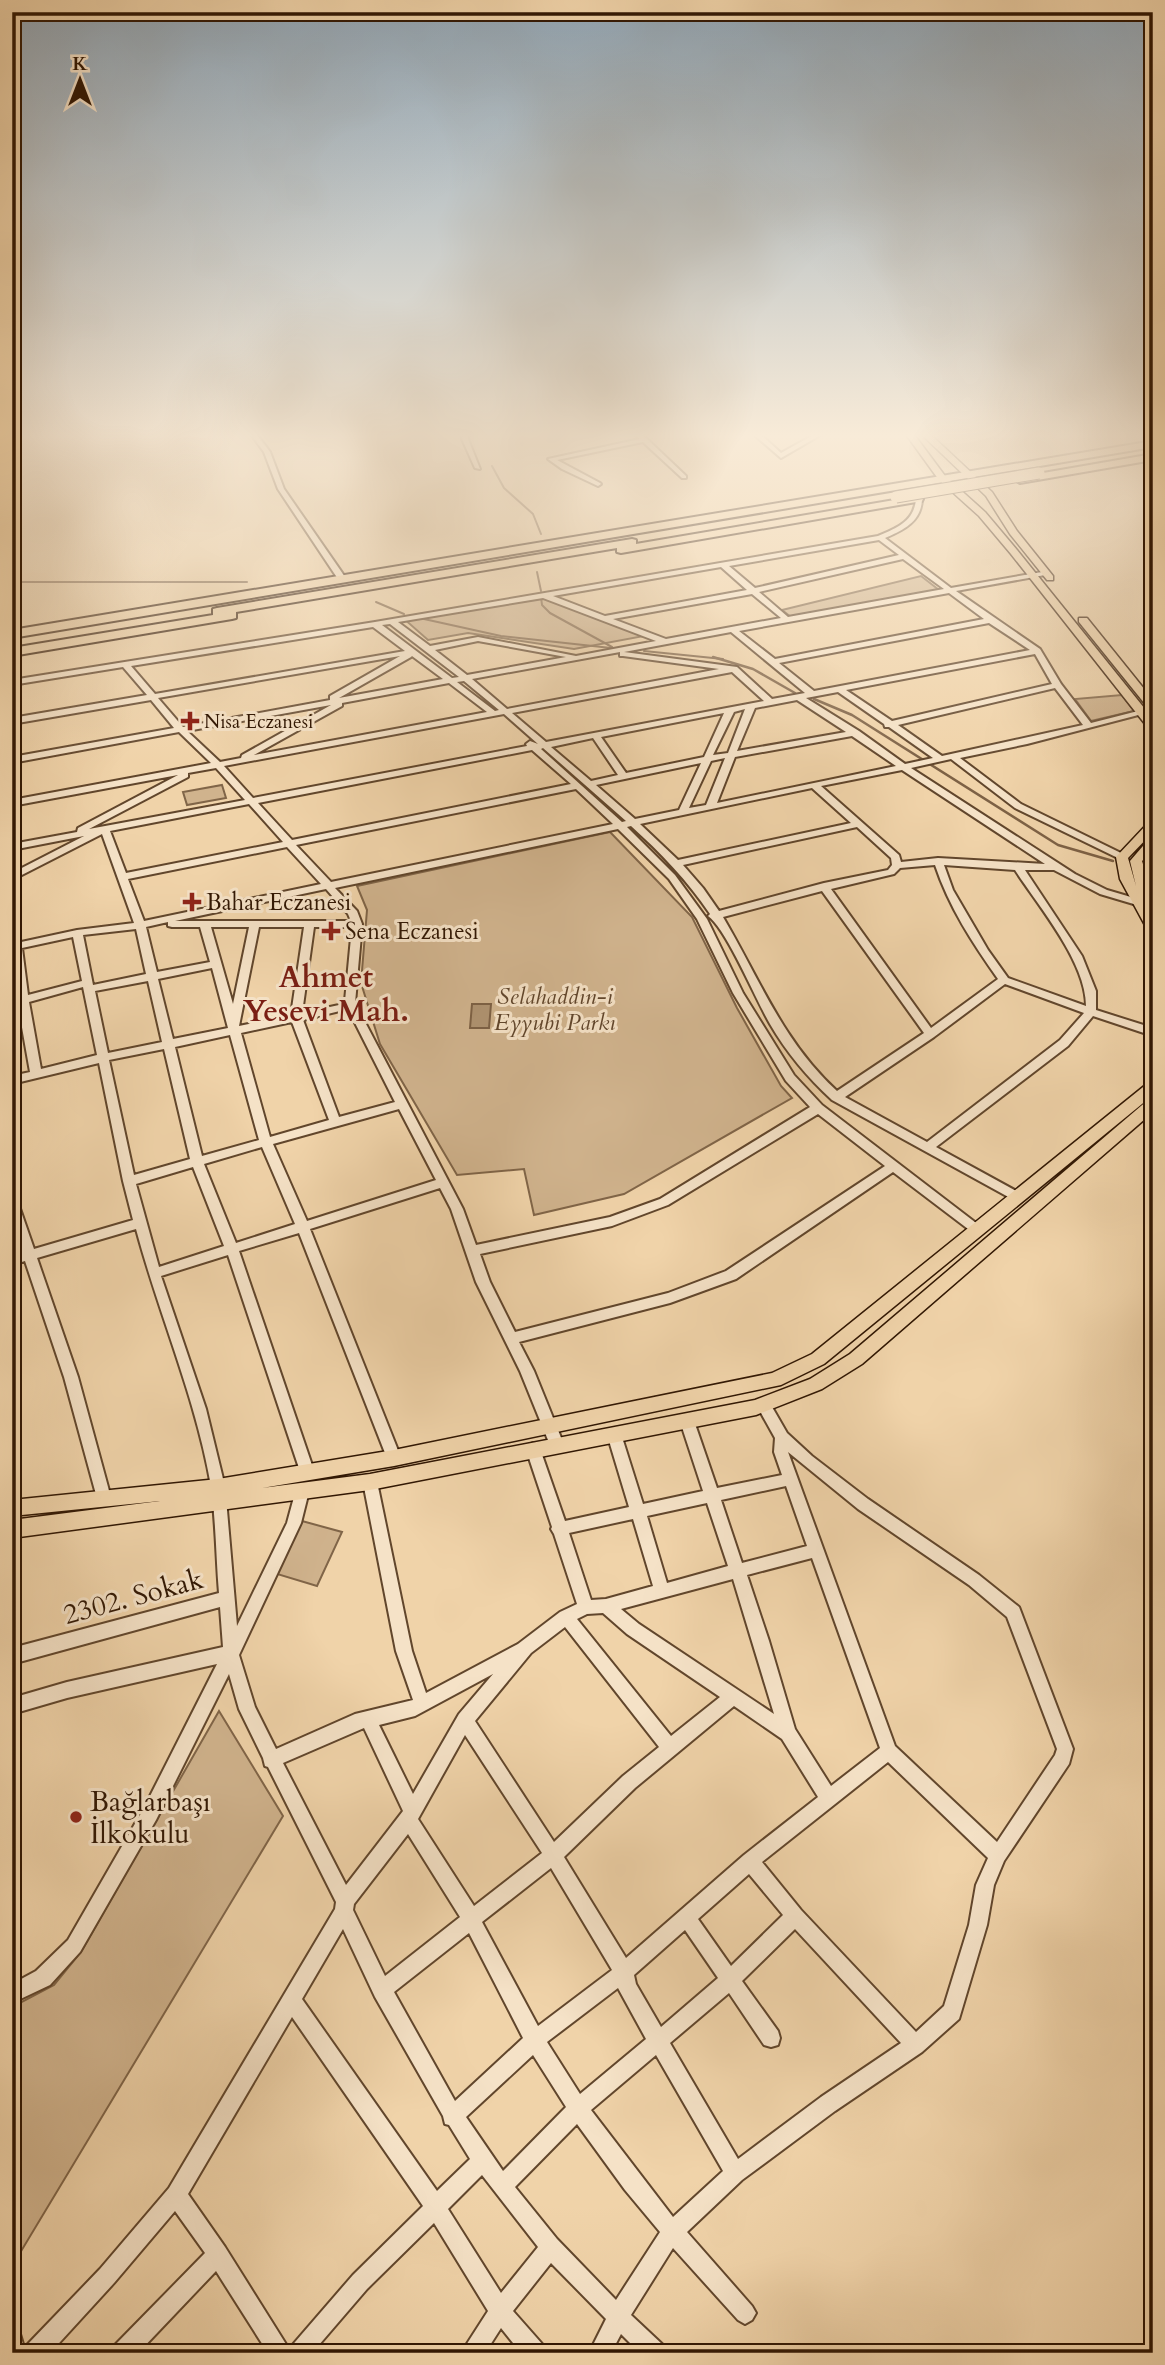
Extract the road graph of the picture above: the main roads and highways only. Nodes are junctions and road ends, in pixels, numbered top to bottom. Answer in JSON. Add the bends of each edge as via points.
{"nodes":[{"id":1,"x":561,"y":543,"type":"edge"},
{"id":2,"x":596,"y":543,"type":"edge"},
{"id":3,"x":603,"y":543,"type":"edge"},
{"id":4,"x":616,"y":543,"type":"edge"},
{"id":5,"x":659,"y":543,"type":"edge"},
{"id":6,"x":1006,"y":543,"type":"edge"},
{"id":7,"x":1023,"y":543,"type":"edge"},
{"id":8,"x":582,"y":547,"type":"junction"},
{"id":9,"x":348,"y":583,"type":"junction"},
{"id":10,"x":206,"y":619,"type":"junction"},
{"id":11,"x":12,"y":634,"type":"edge"},
{"id":12,"x":12,"y":639,"type":"edge"},
{"id":13,"x":12,"y":646,"type":"edge"},
{"id":14,"x":12,"y":652,"type":"edge"},
{"id":15,"x":1153,"y":707,"type":"edge"},
{"id":16,"x":1153,"y":727,"type":"edge"},
{"id":17,"x":1153,"y":825,"type":"edge"},
{"id":18,"x":1153,"y":842,"type":"edge"},
{"id":19,"x":1153,"y":906,"type":"edge"},
{"id":20,"x":1153,"y":927,"type":"edge"},
{"id":21,"x":1153,"y":1087,"type":"edge"},
{"id":22,"x":1153,"y":1104,"type":"edge"},
{"id":23,"x":553,"y":1436,"type":"junction"},
{"id":24,"x":305,"y":1483,"type":"junction"},
{"id":25,"x":219,"y":1495,"type":"junction"},
{"id":26,"x":12,"y":1508,"type":"edge"},
{"id":27,"x":12,"y":1529,"type":"edge"}],
"edges":[{"from":1,"to":9,"type":"highway"},
{"from":2,"to":8,"type":"highway"},
{"from":3,"to":8,"type":"highway","bridge":true},
{"from":4,"to":8,"type":"highway"},
{"from":5,"to":10,"type":"highway"},
{"from":6,"to":16,"type":"main road"},
{"from":7,"to":15,"type":"main road"},
{"from":8,"to":9,"type":"highway"},
{"from":9,"to":10,"type":"highway"},
{"from":9,"to":11,"type":"highway"},
{"from":9,"to":12,"type":"highway"},
{"from":9,"to":13,"type":"highway"},
{"from":10,"to":14,"type":"highway"},
{"from":17,"to":20,"type":"main road","via":[[1122,857],[1126,879]]},
{"from":18,"to":19,"type":"main road","via":[[1136,861]]},
{"from":21,"to":23,"type":"main road","via":[[818,1359],[775,1380]]},
{"from":22,"to":23,"type":"main road","via":[[856,1359],[816,1384],[763,1404],[687,1421],[614,1434]]},
{"from":23,"to":24,"type":"main road","via":[[394,1458]]},
{"from":23,"to":24,"type":"main road","via":[[533,1450],[370,1482]]},
{"from":24,"to":25,"type":"main road"},
{"from":25,"to":26,"type":"main road","via":[[104,1498]]},
{"from":25,"to":27,"type":"main road"}]}
